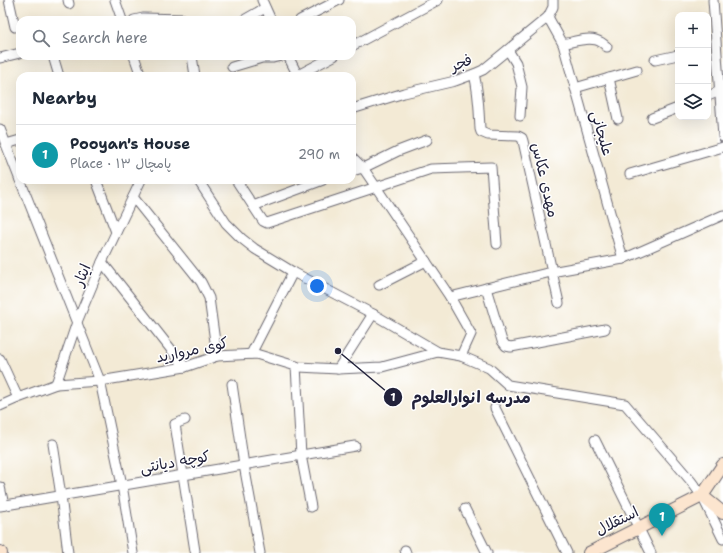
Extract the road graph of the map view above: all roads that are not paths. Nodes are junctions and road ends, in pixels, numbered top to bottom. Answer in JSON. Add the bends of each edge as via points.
{"nodes":[{"id":1,"x":9,"y":0,"type":"edge"},
{"id":2,"x":114,"y":0,"type":"edge"},
{"id":3,"x":338,"y":0,"type":"edge"},
{"id":4,"x":438,"y":0,"type":"edge"},
{"id":5,"x":553,"y":0,"type":"edge"},
{"id":6,"x":713,"y":0,"type":"edge"},
{"id":7,"x":264,"y":4,"type":"edge"},
{"id":8,"x":120,"y":16,"type":"edge"},
{"id":9,"x":249,"y":16,"type":"edge"},
{"id":10,"x":269,"y":16,"type":"edge"},
{"id":11,"x":308,"y":16,"type":"edge"},
{"id":12,"x":548,"y":17,"type":"junction"},
{"id":13,"x":15,"y":27,"type":"dead end"},
{"id":14,"x":356,"y":44,"type":"edge"},
{"id":15,"x":563,"y":44,"type":"junction"},
{"id":16,"x":607,"y":47,"type":"dead end"},
{"id":17,"x":712,"y":48,"type":"edge"},
{"id":18,"x":508,"y":50,"type":"junction"},
{"id":19,"x":16,"y":54,"type":"edge"},
{"id":20,"x":675,"y":56,"type":"edge"},
{"id":21,"x":0,"y":58,"type":"edge"},
{"id":22,"x":54,"y":60,"type":"edge"},
{"id":23,"x":135,"y":60,"type":"edge"},
{"id":24,"x":193,"y":60,"type":"edge"},
{"id":25,"x":255,"y":60,"type":"edge"},
{"id":26,"x":290,"y":60,"type":"edge"},
{"id":27,"x":327,"y":60,"type":"edge"},
{"id":28,"x":655,"y":60,"type":"dead end"},
{"id":29,"x":232,"y":67,"type":"dead end"},
{"id":30,"x":637,"y":70,"type":"dead end"},
{"id":31,"x":58,"y":72,"type":"edge"},
{"id":32,"x":140,"y":72,"type":"edge"},
{"id":33,"x":194,"y":72,"type":"edge"},
{"id":34,"x":295,"y":72,"type":"edge"},
{"id":35,"x":304,"y":72,"type":"edge"},
{"id":36,"x":474,"y":74,"type":"junction"},
{"id":37,"x":609,"y":78,"type":"junction"},
{"id":38,"x":575,"y":88,"type":"junction"},
{"id":39,"x":720,"y":91,"type":"junction"},
{"id":40,"x":711,"y":95,"type":"edge"},
{"id":41,"x":356,"y":108,"type":"edge"},
{"id":42,"x":675,"y":109,"type":"edge"},
{"id":43,"x":520,"y":116,"type":"dead end"},
{"id":44,"x":652,"y":118,"type":"dead end"},
{"id":45,"x":618,"y":119,"type":"dead end"},
{"id":46,"x":0,"y":129,"type":"edge"},
{"id":47,"x":723,"y":137,"type":"edge"},
{"id":48,"x":427,"y":140,"type":"dead end"},
{"id":49,"x":16,"y":141,"type":"edge"},
{"id":50,"x":6,"y":144,"type":"junction"},
{"id":51,"x":723,"y":147,"type":"edge"},
{"id":52,"x":356,"y":161,"type":"edge"},
{"id":53,"x":363,"y":168,"type":"junction"},
{"id":54,"x":16,"y":170,"type":"edge"},
{"id":55,"x":356,"y":170,"type":"edge"},
{"id":56,"x":630,"y":174,"type":"dead end"},
{"id":57,"x":22,"y":184,"type":"edge"},
{"id":58,"x":98,"y":184,"type":"edge"},
{"id":59,"x":139,"y":184,"type":"edge"},
{"id":60,"x":201,"y":184,"type":"edge"},
{"id":61,"x":238,"y":184,"type":"edge"},
{"id":62,"x":312,"y":184,"type":"edge"},
{"id":63,"x":376,"y":187,"type":"junction"},
{"id":64,"x":133,"y":197,"type":"junction"},
{"id":65,"x":252,"y":206,"type":"junction"},
{"id":66,"x":723,"y":214,"type":"edge"},
{"id":67,"x":116,"y":232,"type":"junction"},
{"id":68,"x":497,"y":244,"type":"dead end"},
{"id":69,"x":623,"y":259,"type":"junction"},
{"id":70,"x":426,"y":261,"type":"junction"},
{"id":71,"x":102,"y":262,"type":"junction"},
{"id":72,"x":293,"y":272,"type":"junction"},
{"id":73,"x":551,"y":272,"type":"junction"},
{"id":74,"x":379,"y":285,"type":"dead end"},
{"id":75,"x":486,"y":288,"type":"junction"},
{"id":76,"x":450,"y":297,"type":"junction"},
{"id":77,"x":559,"y":302,"type":"dead end"},
{"id":78,"x":372,"y":314,"type":"junction"},
{"id":79,"x":77,"y":322,"type":"junction"},
{"id":80,"x":605,"y":329,"type":"dead end"},
{"id":81,"x":438,"y":352,"type":"junction"},
{"id":82,"x":251,"y":354,"type":"junction"},
{"id":83,"x":217,"y":356,"type":"junction"},
{"id":84,"x":461,"y":356,"type":"junction"},
{"id":85,"x":0,"y":359,"type":"edge"},
{"id":86,"x":296,"y":366,"type":"junction"},
{"id":87,"x":185,"y":367,"type":"junction"},
{"id":88,"x":338,"y":369,"type":"junction"},
{"id":89,"x":100,"y":381,"type":"junction"},
{"id":90,"x":56,"y":384,"type":"junction"},
{"id":91,"x":232,"y":384,"type":"dead end"},
{"id":92,"x":18,"y":398,"type":"junction"},
{"id":93,"x":0,"y":406,"type":"edge"},
{"id":94,"x":495,"y":408,"type":"dead end"},
{"id":95,"x":185,"y":420,"type":"dead end"},
{"id":96,"x":595,"y":440,"type":"dead end"},
{"id":97,"x":53,"y":444,"type":"dead end"},
{"id":98,"x":355,"y":446,"type":"dead end"},
{"id":99,"x":301,"y":455,"type":"junction"},
{"id":100,"x":244,"y":465,"type":"junction"},
{"id":101,"x":723,"y":465,"type":"edge"},
{"id":102,"x":183,"y":475,"type":"junction"},
{"id":103,"x":122,"y":485,"type":"junction"},
{"id":104,"x":0,"y":486,"type":"edge"},
{"id":105,"x":61,"y":496,"type":"junction"},
{"id":106,"x":702,"y":496,"type":"junction"},
{"id":107,"x":2,"y":506,"type":"edge"},
{"id":108,"x":311,"y":507,"type":"dead end"},
{"id":109,"x":465,"y":509,"type":"dead end"},
{"id":110,"x":723,"y":513,"type":"edge"},
{"id":111,"x":639,"y":528,"type":"junction"},
{"id":112,"x":723,"y":539,"type":"edge"},
{"id":113,"x":195,"y":551,"type":"dead end"},
{"id":114,"x":68,"y":553,"type":"edge"},
{"id":115,"x":133,"y":553,"type":"edge"},
{"id":116,"x":260,"y":553,"type":"edge"},
{"id":117,"x":487,"y":553,"type":"edge"},
{"id":118,"x":566,"y":553,"type":"edge"},
{"id":119,"x":589,"y":553,"type":"edge"},
{"id":120,"x":651,"y":553,"type":"edge"}],
"edges":[{"from":1,"to":13,"type":"street"},
{"from":2,"to":8,"type":"street"},
{"from":3,"to":11,"type":"street"},
{"from":4,"to":14,"type":"street"},
{"from":5,"to":12,"type":"street"},
{"from":6,"to":17,"type":"street"},
{"from":7,"to":9,"type":"street"},
{"from":7,"to":10,"type":"street"},
{"from":12,"to":15,"type":"street","name":"علیجانی"},
{"from":12,"to":18,"type":"street","name":"فجر"},
{"from":15,"to":16,"type":"street","via":[[592,39]]},
{"from":15,"to":38,"type":"street","name":"علیجانی"},
{"from":17,"to":39,"type":"street"},
{"from":18,"to":36,"type":"street","name":"فجر"},
{"from":18,"to":43,"type":"street","via":[[516,63],[522,87]]},
{"from":19,"to":21,"type":"street"},
{"from":20,"to":28,"type":"street"},
{"from":22,"to":31,"type":"street"},
{"from":23,"to":32,"type":"street"},
{"from":24,"to":33,"type":"street"},
{"from":25,"to":29,"type":"street"},
{"from":26,"to":34,"type":"street"},
{"from":27,"to":35,"type":"street"},
{"from":30,"to":37,"type":"street"},
{"from":36,"to":41,"type":"street","name":"فجر"},
{"from":36,"to":73,"type":"street","name":"مهدی عکاس","via":[[478,87],[481,132],[522,138]]},
{"from":37,"to":38,"type":"street"},
{"from":37,"to":45,"type":"street"},
{"from":38,"to":69,"type":"street","name":"علیجانی"},
{"from":39,"to":40,"type":"street"},
{"from":39,"to":47,"type":"street"},
{"from":42,"to":44,"type":"street"},
{"from":46,"to":50,"type":"street"},
{"from":48,"to":53,"type":"street"},
{"from":49,"to":50,"type":"street"},
{"from":50,"to":54,"type":"street"},
{"from":51,"to":56,"type":"street"},
{"from":52,"to":53,"type":"street"},
{"from":53,"to":55,"type":"street"},
{"from":53,"to":63,"type":"street"},
{"from":57,"to":79,"type":"street"},
{"from":58,"to":67,"type":"street"},
{"from":59,"to":64,"type":"street","name":"ایثار"},
{"from":60,"to":72,"type":"street","via":[[226,223],[241,238]]},
{"from":61,"to":65,"type":"street"},
{"from":62,"to":65,"type":"street"},
{"from":63,"to":65,"type":"street","via":[[267,223]]},
{"from":63,"to":68,"type":"street","via":[[431,169],[491,167]]},
{"from":63,"to":70,"type":"street"},
{"from":64,"to":67,"type":"street","name":"ایثار"},
{"from":64,"to":83,"type":"street","via":[[205,289]]},
{"from":66,"to":69,"type":"street"},
{"from":67,"to":71,"type":"street","name":"ایثار"},
{"from":69,"to":73,"type":"street"},
{"from":70,"to":74,"type":"street"},
{"from":70,"to":76,"type":"street"},
{"from":71,"to":79,"type":"street","name":"ایثار"},
{"from":71,"to":87,"type":"street"},
{"from":72,"to":78,"type":"street"},
{"from":72,"to":82,"type":"street"},
{"from":73,"to":75,"type":"street"},
{"from":73,"to":77,"type":"street","name":"مهدی عکاس"},
{"from":75,"to":76,"type":"street"},
{"from":75,"to":80,"type":"street","via":[[506,346]]},
{"from":76,"to":84,"type":"street","via":[[471,334]]},
{"from":78,"to":81,"type":"street"},
{"from":78,"to":88,"type":"street"},
{"from":79,"to":89,"type":"street"},
{"from":79,"to":90,"type":"street","name":"ایثار"},
{"from":81,"to":84,"type":"street"},
{"from":81,"to":88,"type":"street","name":"کوی مروارید","via":[[382,367]]},
{"from":82,"to":83,"type":"street","name":"کوی مروارید"},
{"from":82,"to":86,"type":"street","name":"کوی مروارید"},
{"from":83,"to":87,"type":"street","name":"کوی مروارید"},
{"from":84,"to":106,"type":"street","via":[[488,368],[508,385],[625,404]]},
{"from":85,"to":92,"type":"street"},
{"from":86,"to":88,"type":"street","name":"کوی مروارید"},
{"from":86,"to":99,"type":"street"},
{"from":87,"to":89,"type":"street","name":"کوی مروارید"},
{"from":89,"to":90,"type":"street","name":"کوی مروارید"},
{"from":89,"to":103,"type":"street"},
{"from":90,"to":92,"type":"street","name":"کوی مروارید"},
{"from":91,"to":100,"type":"street"},
{"from":92,"to":93,"type":"street","name":"کوی مروارید"},
{"from":94,"to":118,"type":"street"},
{"from":95,"to":102,"type":"street","via":[[176,424]]},
{"from":96,"to":111,"type":"street"},
{"from":97,"to":105,"type":"street"},
{"from":98,"to":99,"type":"street","name":"کوچه دیانتی"},
{"from":99,"to":100,"type":"street","name":"کوچه دیانتی"},
{"from":99,"to":108,"type":"street"},
{"from":100,"to":102,"type":"street","name":"کوچه دیانتی"},
{"from":100,"to":116,"type":"street"},
{"from":101,"to":106,"type":"main road"},
{"from":102,"to":103,"type":"street","name":"کوچه دیانتی"},
{"from":102,"to":113,"type":"street"},
{"from":103,"to":105,"type":"street","name":"کوچه دیانتی"},
{"from":103,"to":115,"type":"street"},
{"from":104,"to":107,"type":"street"},
{"from":105,"to":107,"type":"street","name":"کوچه دیانتی"},
{"from":105,"to":114,"type":"street"},
{"from":106,"to":110,"type":"main road"},
{"from":106,"to":111,"type":"main road","name":"استقلال"},
{"from":106,"to":112,"type":"street"},
{"from":109,"to":117,"type":"street"},
{"from":111,"to":119,"type":"main road","name":"استقلال"},
{"from":111,"to":120,"type":"street"}]}
